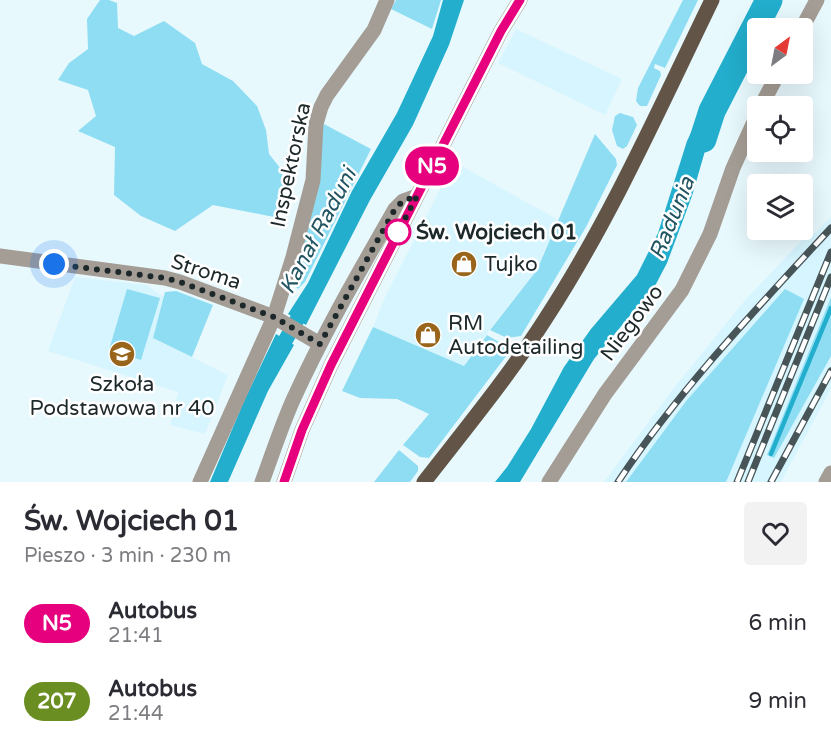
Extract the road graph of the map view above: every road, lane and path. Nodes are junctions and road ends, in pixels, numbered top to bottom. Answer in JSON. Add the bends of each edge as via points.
{"nodes":[{"id":1,"x":387,"y":0,"type":"edge"},
{"id":2,"x":520,"y":0,"type":"edge"},
{"id":3,"x":712,"y":0,"type":"edge"},
{"id":4,"x":817,"y":0,"type":"edge"},
{"id":5,"x":807,"y":18,"type":"edge"},
{"id":6,"x":747,"y":138,"type":"edge"},
{"id":7,"x":417,"y":196,"type":"junction"},
{"id":8,"x":0,"y":256,"type":"edge"},
{"id":9,"x":277,"y":318,"type":"junction"},
{"id":10,"x":320,"y":344,"type":"junction"},
{"id":11,"x":831,"y":473,"type":"edge"},
{"id":12,"x":200,"y":482,"type":"edge"},
{"id":13,"x":261,"y":482,"type":"edge"},
{"id":14,"x":284,"y":482,"type":"edge"},
{"id":15,"x":424,"y":482,"type":"edge"},
{"id":16,"x":549,"y":482,"type":"edge"},
{"id":17,"x":826,"y":482,"type":"edge"}],
"edges":[{"from":1,"to":9,"type":"street","name":"Inspektorska","via":[[374,30],[321,107],[316,124],[313,180]]},
{"from":2,"to":7,"type":"street"},
{"from":3,"to":15,"type":"main road","via":[[583,257],[497,390]]},
{"from":4,"to":5,"type":"street"},
{"from":6,"to":16,"type":"street","name":"Niegowo","via":[[710,234],[682,290],[605,394]]},
{"from":7,"to":10,"type":"street","via":[[395,209]]},
{"from":7,"to":14,"type":"street","via":[[331,365]]},
{"from":8,"to":9,"type":"street","name":"Stroma","via":[[165,278]]},
{"from":9,"to":10,"type":"street","name":"Stroma"},
{"from":9,"to":12,"type":"street","name":"Inspektorska"},
{"from":10,"to":13,"type":"street"},
{"from":11,"to":17,"type":"street"}]}
